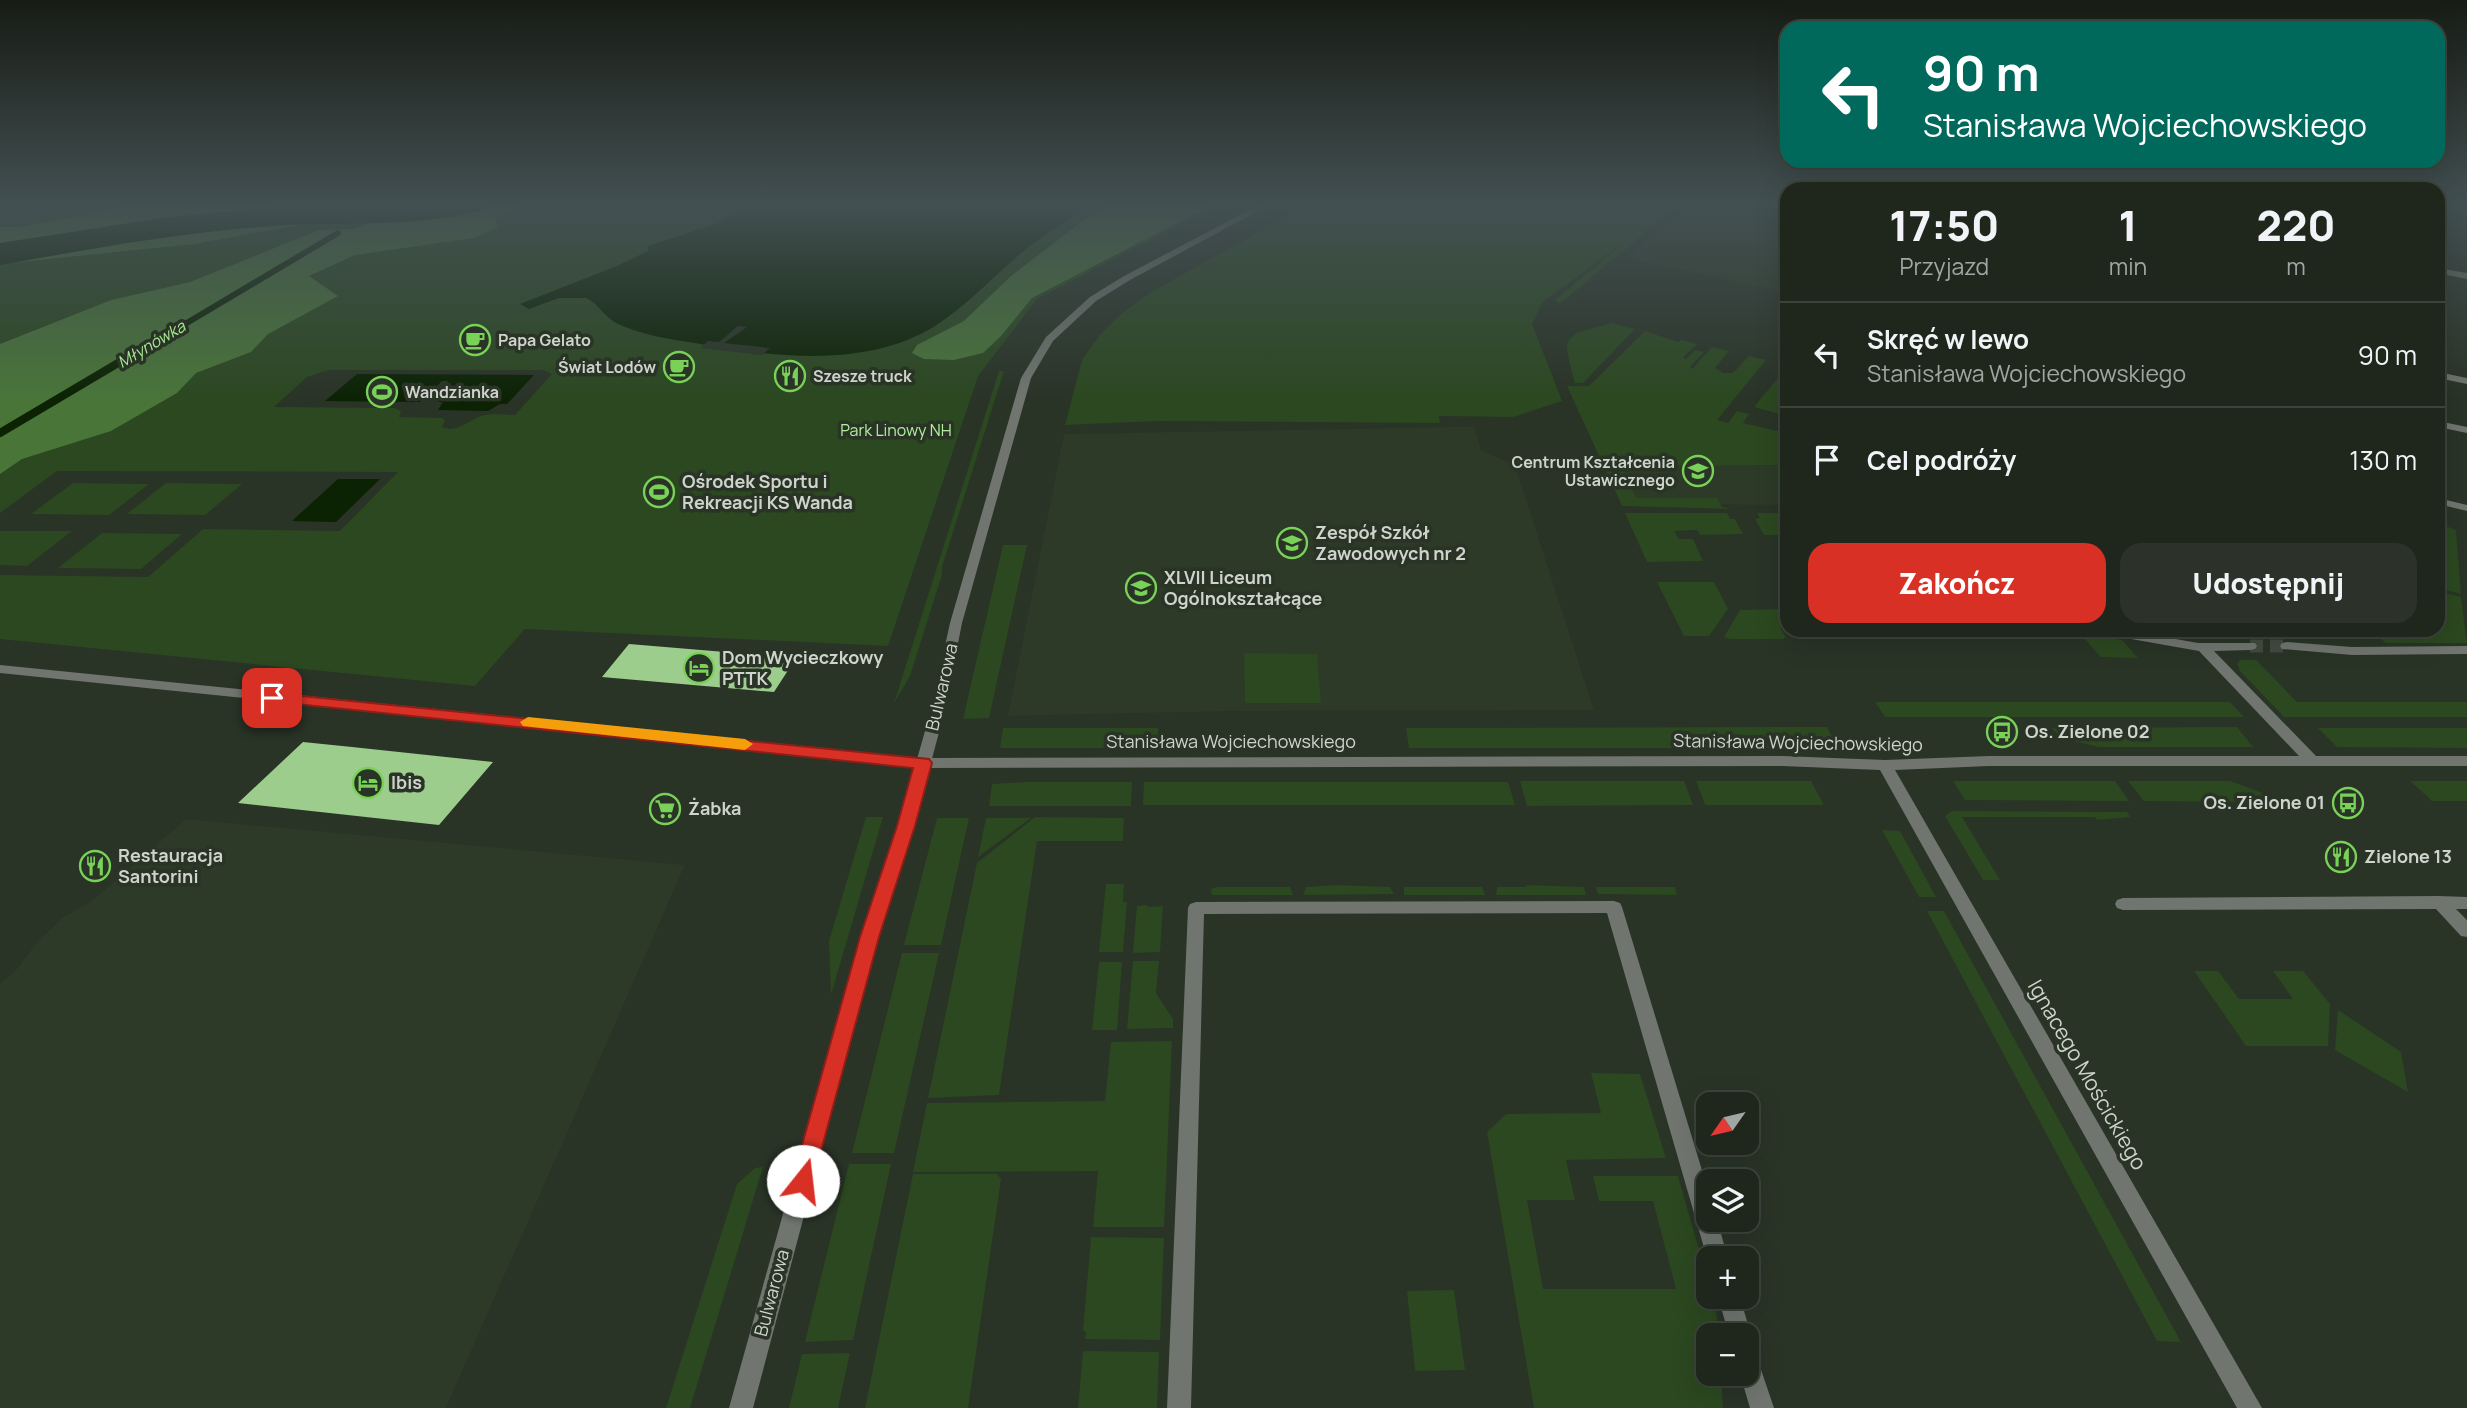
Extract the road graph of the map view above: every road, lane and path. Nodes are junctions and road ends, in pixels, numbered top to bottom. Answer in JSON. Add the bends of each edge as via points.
{"nodes":[{"id":1,"x":1145,"y":270,"type":"edge"},
{"id":2,"x":2445,"y":272,"type":"edge"},
{"id":3,"x":2467,"y":276,"type":"edge"},
{"id":4,"x":2445,"y":376,"type":"edge"},
{"id":5,"x":2467,"y":381,"type":"edge"},
{"id":6,"x":2445,"y":425,"type":"edge"},
{"id":7,"x":2467,"y":430,"type":"edge"},
{"id":8,"x":2445,"y":503,"type":"edge"},
{"id":9,"x":2467,"y":508,"type":"edge"},
{"id":10,"x":2144,"y":637,"type":"edge"},
{"id":11,"x":2250,"y":646,"type":"tunnel mouth"},
{"id":12,"x":2287,"y":646,"type":"tunnel mouth"},
{"id":13,"x":2203,"y":647,"type":"junction"},
{"id":14,"x":2467,"y":650,"type":"edge"},
{"id":15,"x":0,"y":669,"type":"edge"},
{"id":16,"x":2312,"y":761,"type":"junction"},
{"id":17,"x":2467,"y":761,"type":"edge"},
{"id":18,"x":923,"y":763,"type":"junction"},
{"id":19,"x":1885,"y":765,"type":"junction"},
{"id":20,"x":2439,"y":902,"type":"junction"},
{"id":21,"x":2467,"y":903,"type":"edge"},
{"id":22,"x":2123,"y":904,"type":"dead end"},
{"id":23,"x":2467,"y":931,"type":"edge"},
{"id":24,"x":1714,"y":1246,"type":"edge"},
{"id":25,"x":1755,"y":1386,"type":"edge"},
{"id":26,"x":741,"y":1408,"type":"edge"},
{"id":27,"x":1179,"y":1408,"type":"edge"},
{"id":28,"x":1762,"y":1408,"type":"edge"},
{"id":29,"x":2250,"y":1408,"type":"edge"}],
"edges":[{"from":1,"to":18,"type":"street","name":"Bulwarowa","via":[[1104,292],[1066,322],[1037,357],[1023,386]]},
{"from":2,"to":3,"type":"street"},
{"from":4,"to":5,"type":"street"},
{"from":6,"to":7,"type":"street"},
{"from":8,"to":9,"type":"street"},
{"from":10,"to":13,"type":"street"},
{"from":11,"to":13,"type":"street"},
{"from":12,"to":14,"type":"street","via":[[2352,651]]},
{"from":13,"to":16,"type":"street"},
{"from":15,"to":18,"type":"street","name":"Stanisława Wojciechowskiego"},
{"from":16,"to":17,"type":"street","name":"Stanisława Wojciechowskiego"},
{"from":16,"to":19,"type":"street","name":"Stanisława Wojciechowskiego"},
{"from":18,"to":19,"type":"street","name":"Stanisława Wojciechowskiego","via":[[1782,761]]},
{"from":18,"to":26,"type":"street","name":"Bulwarowa","via":[[869,937]]},
{"from":19,"to":29,"type":"street","name":"Ignacego Mościckiego"},
{"from":20,"to":21,"type":"street"},
{"from":20,"to":22,"type":"street"},
{"from":20,"to":23,"type":"street"},
{"from":24,"to":27,"type":"street","via":[[1614,907],[1196,908]]},
{"from":25,"to":28,"type":"street"}]}
